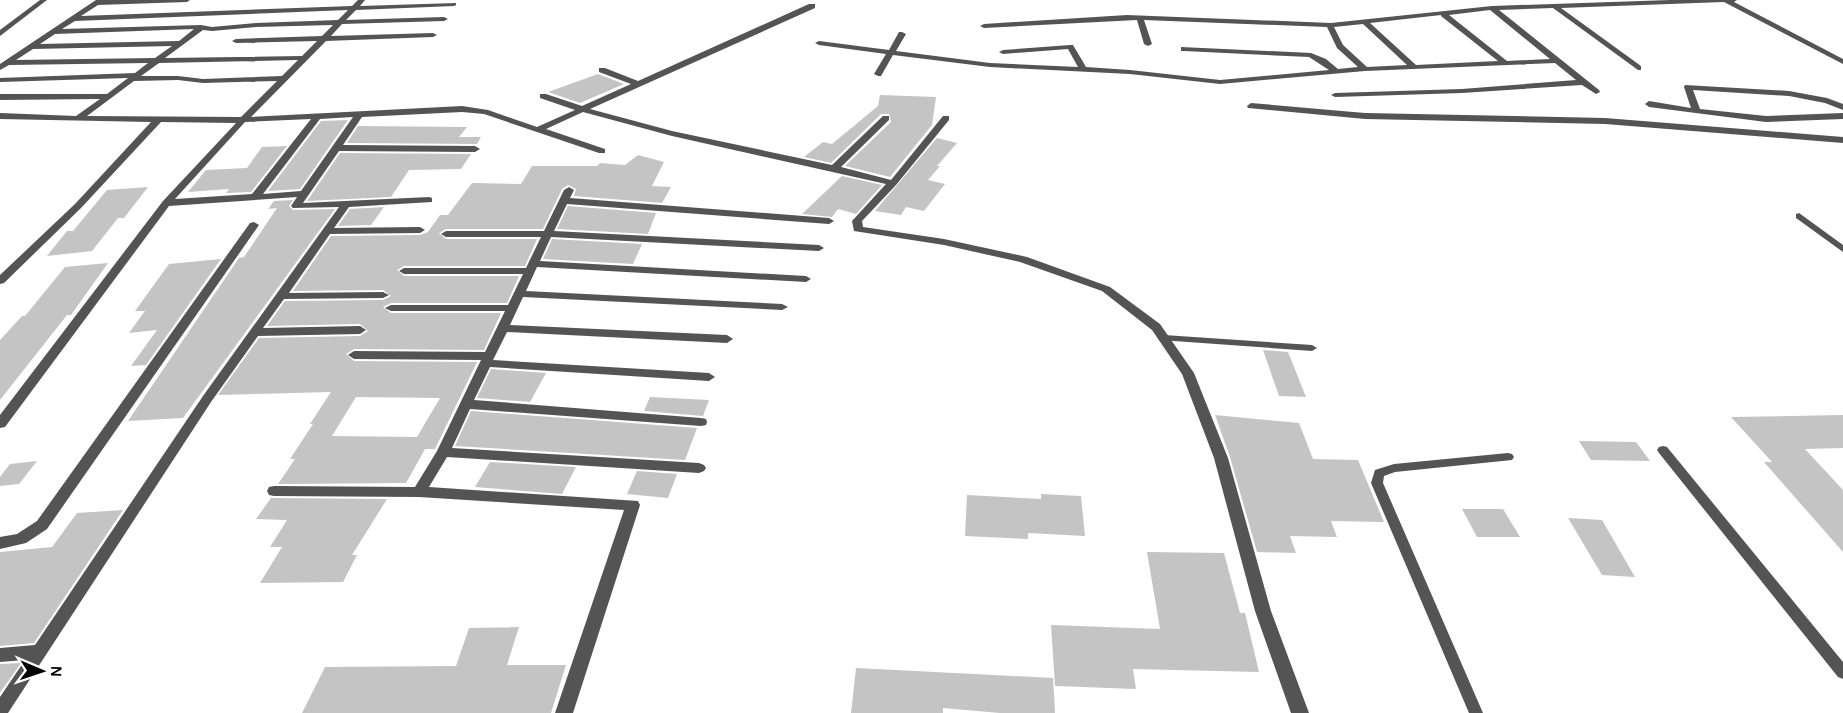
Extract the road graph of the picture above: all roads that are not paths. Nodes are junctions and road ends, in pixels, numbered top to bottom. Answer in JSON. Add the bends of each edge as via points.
{"nodes":[{"id":1,"x":44,"y":0,"type":"edge"},
{"id":2,"x":178,"y":0,"type":"edge"},
{"id":3,"x":187,"y":0,"type":"edge"},
{"id":4,"x":362,"y":0,"type":"edge"},
{"id":5,"x":1734,"y":0,"type":"edge"},
{"id":6,"x":99,"y":1,"type":"edge"},
{"id":7,"x":143,"y":1,"type":"edge"},
{"id":8,"x":1727,"y":1,"type":"edge"},
{"id":9,"x":454,"y":4,"type":"dead end"},
{"id":10,"x":1553,"y":5,"type":"junction"},
{"id":11,"x":812,"y":6,"type":"dead end"},
{"id":12,"x":355,"y":8,"type":"junction"},
{"id":13,"x":1492,"y":8,"type":"junction"},
{"id":14,"x":216,"y":12,"type":"junction"},
{"id":15,"x":1444,"y":14,"type":"junction"},
{"id":16,"x":1140,"y":17,"type":"junction"},
{"id":17,"x":70,"y":19,"type":"junction"},
{"id":18,"x":444,"y":19,"type":"dead end"},
{"id":19,"x":1365,"y":22,"type":"junction"},
{"id":20,"x":340,"y":23,"type":"junction"},
{"id":21,"x":1328,"y":24,"type":"junction"},
{"id":22,"x":984,"y":26,"type":"dead end"},
{"id":23,"x":201,"y":27,"type":"junction"},
{"id":24,"x":54,"y":32,"type":"junction"},
{"id":25,"x":0,"y":33,"type":"edge"},
{"id":26,"x":902,"y":34,"type":"dead end"},
{"id":27,"x":433,"y":35,"type":"dead end"},
{"id":28,"x":324,"y":38,"type":"junction"},
{"id":29,"x":280,"y":39,"type":"junction"},
{"id":30,"x":236,"y":41,"type":"dead end"},
{"id":31,"x":182,"y":43,"type":"junction"},
{"id":32,"x":819,"y":43,"type":"dead end"},
{"id":33,"x":1148,"y":45,"type":"dead end"},
{"id":34,"x":32,"y":47,"type":"junction"},
{"id":35,"x":1184,"y":49,"type":"dead end"},
{"id":36,"x":892,"y":52,"type":"junction"},
{"id":37,"x":1003,"y":52,"type":"dead end"},
{"id":38,"x":304,"y":57,"type":"junction"},
{"id":39,"x":260,"y":58,"type":"junction"},
{"id":40,"x":157,"y":61,"type":"junction"},
{"id":41,"x":1557,"y":61,"type":"junction"},
{"id":42,"x":1843,"y":62,"type":"edge"},
{"id":43,"x":1506,"y":64,"type":"junction"},
{"id":44,"x":4,"y":65,"type":"edge"},
{"id":45,"x":1415,"y":68,"type":"junction"},
{"id":46,"x":1638,"y":68,"type":"dead end"},
{"id":47,"x":1365,"y":69,"type":"junction"},
{"id":48,"x":602,"y":70,"type":"dead end"},
{"id":49,"x":1084,"y":70,"type":"junction"},
{"id":50,"x":1337,"y":72,"type":"junction"},
{"id":51,"x":878,"y":74,"type":"dead end"},
{"id":52,"x":134,"y":77,"type":"junction"},
{"id":53,"x":284,"y":78,"type":"junction"},
{"id":54,"x":0,"y":80,"type":"edge"},
{"id":55,"x":1584,"y":82,"type":"junction"},
{"id":56,"x":638,"y":84,"type":"junction"},
{"id":57,"x":1596,"y":92,"type":"dead end"},
{"id":58,"x":1335,"y":95,"type":"dead end"},
{"id":59,"x":108,"y":96,"type":"junction"},
{"id":60,"x":543,"y":96,"type":"dead end"},
{"id":61,"x":0,"y":97,"type":"edge"},
{"id":62,"x":1649,"y":104,"type":"dead end"},
{"id":63,"x":1251,"y":106,"type":"dead end"},
{"id":64,"x":1843,"y":107,"type":"edge"},
{"id":65,"x":580,"y":110,"type":"junction"},
{"id":66,"x":1696,"y":111,"type":"junction"},
{"id":67,"x":359,"y":115,"type":"junction"},
{"id":68,"x":0,"y":116,"type":"edge"},
{"id":69,"x":1843,"y":116,"type":"edge"},
{"id":70,"x":317,"y":117,"type":"junction"},
{"id":71,"x":886,"y":118,"type":"dead end"},
{"id":72,"x":946,"y":118,"type":"dead end"},
{"id":73,"x":78,"y":119,"type":"junction"},
{"id":74,"x":158,"y":120,"type":"junction"},
{"id":75,"x":243,"y":120,"type":"junction"},
{"id":76,"x":539,"y":129,"type":"junction"},
{"id":77,"x":1843,"y":140,"type":"edge"},
{"id":78,"x":336,"y":148,"type":"junction"},
{"id":79,"x":475,"y":149,"type":"dead end"},
{"id":80,"x":602,"y":151,"type":"dead end"},
{"id":81,"x":834,"y":169,"type":"junction"},
{"id":82,"x":893,"y":183,"type":"junction"},
{"id":83,"x":304,"y":194,"type":"junction"},
{"id":84,"x":255,"y":197,"type":"junction"},
{"id":85,"x":429,"y":200,"type":"dead end"},
{"id":86,"x":166,"y":203,"type":"junction"},
{"id":87,"x":346,"y":204,"type":"junction"},
{"id":88,"x":1799,"y":216,"type":"dead end"},
{"id":89,"x":829,"y":221,"type":"dead end"},
{"id":90,"x":254,"y":225,"type":"dead end"},
{"id":91,"x":328,"y":231,"type":"junction"},
{"id":92,"x":420,"y":231,"type":"dead end"},
{"id":93,"x":446,"y":234,"type":"dead end"},
{"id":94,"x":549,"y":234,"type":"junction"},
{"id":95,"x":819,"y":248,"type":"dead end"},
{"id":96,"x":1843,"y":249,"type":"edge"},
{"id":97,"x":532,"y":268,"type":"junction"},
{"id":98,"x":404,"y":271,"type":"dead end"},
{"id":99,"x":806,"y":279,"type":"dead end"},
{"id":100,"x":0,"y":281,"type":"edge"},
{"id":101,"x":520,"y":294,"type":"junction"},
{"id":102,"x":383,"y":295,"type":"dead end"},
{"id":103,"x":281,"y":296,"type":"junction"},
{"id":104,"x":782,"y":307,"type":"dead end"},
{"id":105,"x":392,"y":308,"type":"dead end"},
{"id":106,"x":513,"y":308,"type":"junction"},
{"id":107,"x":503,"y":328,"type":"junction"},
{"id":108,"x":360,"y":330,"type":"dead end"},
{"id":109,"x":256,"y":332,"type":"junction"},
{"id":110,"x":1164,"y":338,"type":"junction"},
{"id":111,"x":727,"y":339,"type":"dead end"},
{"id":112,"x":1312,"y":348,"type":"dead end"},
{"id":113,"x":354,"y":354,"type":"dead end"},
{"id":114,"x":488,"y":359,"type":"junction"},
{"id":115,"x":710,"y":378,"type":"dead end"},
{"id":116,"x":466,"y":404,"type":"junction"},
{"id":117,"x":701,"y":422,"type":"dead end"},
{"id":118,"x":0,"y":424,"type":"edge"},
{"id":119,"x":1663,"y":450,"type":"dead end"},
{"id":120,"x":443,"y":452,"type":"junction"},
{"id":121,"x":1508,"y":457,"type":"dead end"},
{"id":122,"x":699,"y":468,"type":"dead end"},
{"id":123,"x":273,"y":491,"type":"dead end"},
{"id":124,"x":419,"y":492,"type":"junction"},
{"id":125,"x":0,"y":543,"type":"edge"},
{"id":126,"x":39,"y":652,"type":"junction"},
{"id":127,"x":0,"y":655,"type":"edge"},
{"id":128,"x":1843,"y":673,"type":"edge"},
{"id":129,"x":0,"y":711,"type":"edge"},
{"id":130,"x":564,"y":713,"type":"edge"},
{"id":131,"x":1300,"y":713,"type":"edge"},
{"id":132,"x":1476,"y":713,"type":"edge"}],
"edges":[{"from":1,"to":25,"type":"street"},
{"from":2,"to":3,"type":"street"},
{"from":2,"to":7,"type":"street"},
{"from":4,"to":12,"type":"street"},
{"from":5,"to":8,"type":"street"},
{"from":6,"to":7,"type":"street"},
{"from":6,"to":17,"type":"street"},
{"from":8,"to":10,"type":"street"},
{"from":8,"to":42,"type":"street"},
{"from":9,"to":12,"type":"street"},
{"from":10,"to":13,"type":"street"},
{"from":10,"to":46,"type":"street"},
{"from":11,"to":56,"type":"street"},
{"from":12,"to":14,"type":"street"},
{"from":12,"to":20,"type":"street"},
{"from":13,"to":15,"type":"street"},
{"from":13,"to":41,"type":"street"},
{"from":14,"to":17,"type":"street"},
{"from":14,"to":23,"type":"street"},
{"from":15,"to":19,"type":"street"},
{"from":15,"to":43,"type":"street"},
{"from":16,"to":21,"type":"street"},
{"from":16,"to":22,"type":"street"},
{"from":16,"to":33,"type":"street"},
{"from":17,"to":24,"type":"street"},
{"from":18,"to":20,"type":"street"},
{"from":19,"to":21,"type":"street"},
{"from":19,"to":45,"type":"street"},
{"from":20,"to":23,"type":"street"},
{"from":20,"to":28,"type":"street"},
{"from":21,"to":47,"type":"street","via":[[1340,46]]},
{"from":23,"to":24,"type":"street"},
{"from":23,"to":31,"type":"street"},
{"from":24,"to":34,"type":"street"},
{"from":26,"to":36,"type":"street"},
{"from":27,"to":28,"type":"street"},
{"from":28,"to":29,"type":"street"},
{"from":28,"to":38,"type":"street"},
{"from":29,"to":30,"type":"street"},
{"from":29,"to":39,"type":"street"},
{"from":31,"to":34,"type":"street"},
{"from":31,"to":40,"type":"street"},
{"from":32,"to":36,"type":"street"},
{"from":34,"to":44,"type":"street"},
{"from":35,"to":50,"type":"street","via":[[1311,55]]},
{"from":36,"to":49,"type":"street","via":[[990,65]]},
{"from":36,"to":51,"type":"street"},
{"from":37,"to":49,"type":"street","via":[[1070,47]]},
{"from":38,"to":39,"type":"street"},
{"from":38,"to":53,"type":"street"},
{"from":39,"to":40,"type":"street"},
{"from":40,"to":44,"type":"street"},
{"from":40,"to":52,"type":"street"},
{"from":41,"to":43,"type":"street"},
{"from":41,"to":55,"type":"street"},
{"from":43,"to":45,"type":"street"},
{"from":45,"to":47,"type":"street"},
{"from":47,"to":50,"type":"street"},
{"from":48,"to":56,"type":"street"},
{"from":49,"to":50,"type":"street","via":[[1220,82]]},
{"from":52,"to":53,"type":"street","via":[[203,81]]},
{"from":52,"to":54,"type":"street"},
{"from":52,"to":59,"type":"street"},
{"from":53,"to":75,"type":"street"},
{"from":55,"to":57,"type":"street"},
{"from":55,"to":58,"type":"street"},
{"from":56,"to":65,"type":"street"},
{"from":59,"to":61,"type":"street"},
{"from":59,"to":73,"type":"street"},
{"from":60,"to":65,"type":"street"},
{"from":62,"to":66,"type":"street"},
{"from":63,"to":77,"type":"street","via":[[1365,116],[1605,120]]},
{"from":64,"to":66,"type":"street","via":[[1833,101],[1791,94],[1688,87]]},
{"from":65,"to":76,"type":"street"},
{"from":65,"to":81,"type":"street"},
{"from":66,"to":69,"type":"street","via":[[1766,118]]},
{"from":67,"to":70,"type":"street"},
{"from":67,"to":76,"type":"street","via":[[462,109]]},
{"from":67,"to":78,"type":"street"},
{"from":68,"to":73,"type":"street"},
{"from":70,"to":75,"type":"street"},
{"from":70,"to":84,"type":"street"},
{"from":71,"to":81,"type":"street"},
{"from":72,"to":82,"type":"street"},
{"from":73,"to":74,"type":"street"},
{"from":74,"to":75,"type":"street"},
{"from":74,"to":100,"type":"street","via":[[78,206]]},
{"from":75,"to":86,"type":"street"},
{"from":76,"to":80,"type":"street"},
{"from":78,"to":79,"type":"street"},
{"from":78,"to":83,"type":"street"},
{"from":81,"to":82,"type":"street"},
{"from":82,"to":110,"type":"street","via":[[857,221],[858,229],[1023,259],[1106,289],[1156,327]]},
{"from":83,"to":84,"type":"street"},
{"from":83,"to":87,"type":"street","via":[[296,206]]},
{"from":84,"to":86,"type":"street"},
{"from":85,"to":87,"type":"street"},
{"from":86,"to":118,"type":"street"},
{"from":87,"to":91,"type":"street"},
{"from":88,"to":96,"type":"lane"},
{"from":89,"to":94,"type":"street","via":[[567,196]]},
{"from":90,"to":125,"type":"street","via":[[42,525],[21,538]]},
{"from":91,"to":92,"type":"street"},
{"from":91,"to":103,"type":"street"},
{"from":93,"to":94,"type":"street"},
{"from":94,"to":95,"type":"street"},
{"from":94,"to":97,"type":"street"},
{"from":97,"to":98,"type":"street"},
{"from":97,"to":99,"type":"street"},
{"from":97,"to":101,"type":"street"},
{"from":101,"to":104,"type":"street"},
{"from":101,"to":106,"type":"street"},
{"from":102,"to":103,"type":"street"},
{"from":103,"to":109,"type":"street"},
{"from":105,"to":106,"type":"street"},
{"from":106,"to":107,"type":"street"},
{"from":107,"to":111,"type":"street"},
{"from":107,"to":114,"type":"street"},
{"from":108,"to":109,"type":"street"},
{"from":109,"to":126,"type":"street"},
{"from":110,"to":112,"type":"lane"},
{"from":110,"to":131,"type":"street","via":[[1188,373],[1221,458],[1263,611]]},
{"from":113,"to":114,"type":"street"},
{"from":114,"to":115,"type":"street"},
{"from":114,"to":116,"type":"street"},
{"from":116,"to":117,"type":"street"},
{"from":116,"to":120,"type":"street"},
{"from":119,"to":128,"type":"lane"},
{"from":120,"to":122,"type":"street"},
{"from":120,"to":124,"type":"street"},
{"from":121,"to":132,"type":"lane","via":[[1394,468],[1379,473],[1377,483]]},
{"from":123,"to":124,"type":"street"},
{"from":124,"to":130,"type":"street","via":[[633,505]]},
{"from":126,"to":127,"type":"street"},
{"from":126,"to":129,"type":"street"}]}
